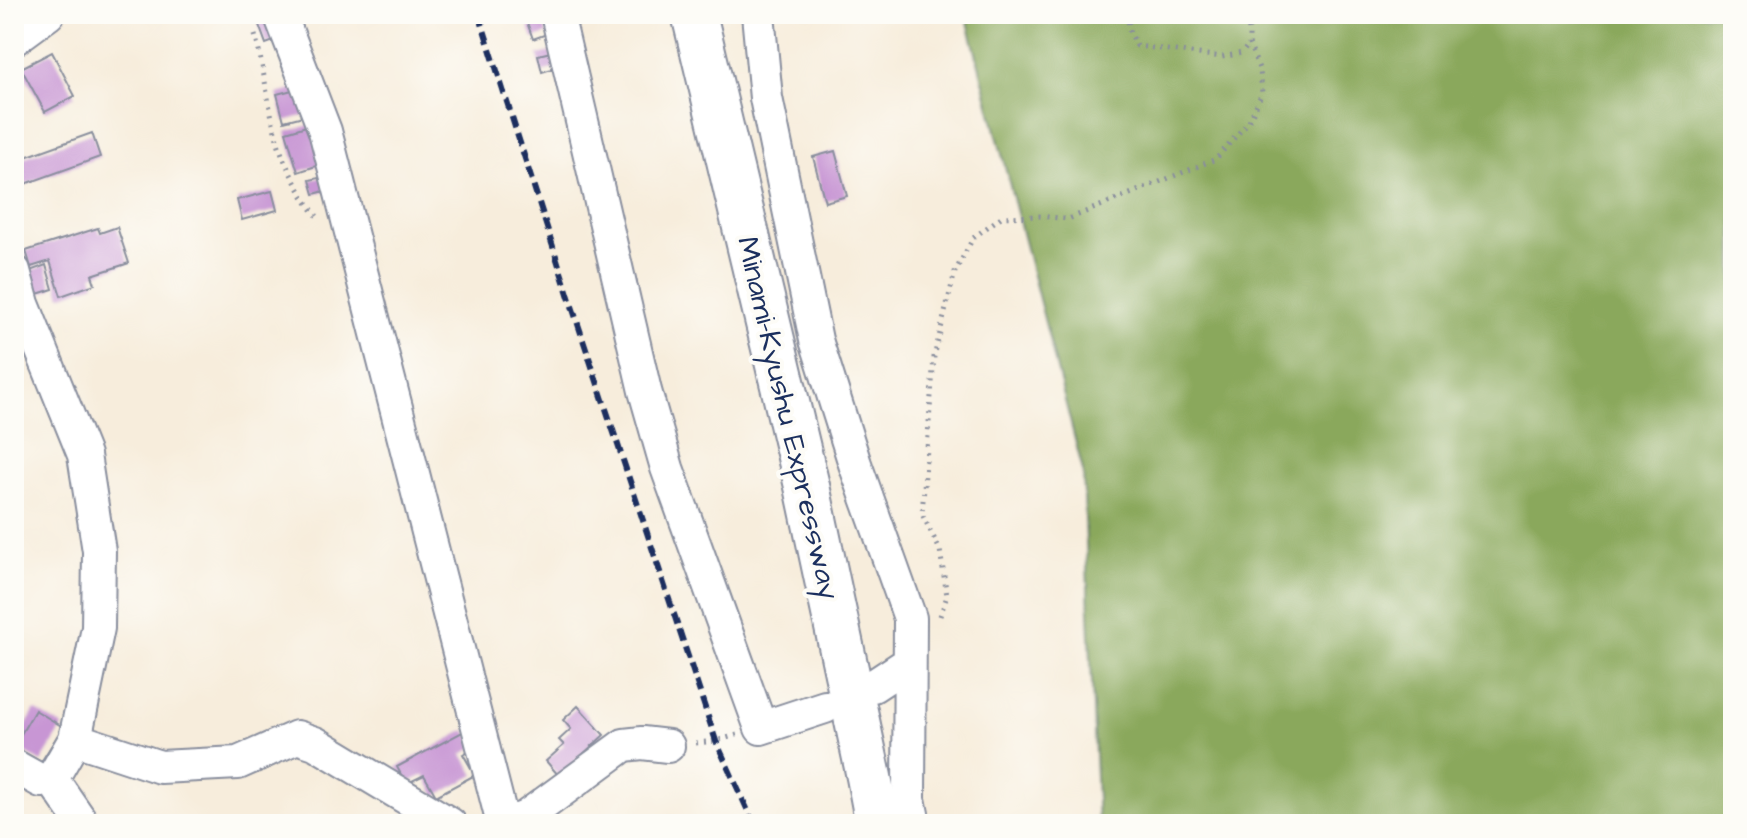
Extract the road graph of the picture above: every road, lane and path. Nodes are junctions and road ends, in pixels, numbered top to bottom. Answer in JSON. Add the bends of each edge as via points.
{"nodes":[{"id":1,"x":48,"y":14,"type":"edge"},
{"id":2,"x":557,"y":14,"type":"edge"},
{"id":3,"x":694,"y":14,"type":"edge"},
{"id":4,"x":758,"y":14,"type":"edge"},
{"id":5,"x":1128,"y":14,"type":"edge"},
{"id":6,"x":1246,"y":14,"type":"edge"},
{"id":7,"x":266,"y":20,"type":"edge"},
{"id":8,"x":14,"y":39,"type":"edge"},
{"id":9,"x":1249,"y":44,"type":"junction"},
{"id":10,"x":352,"y":235,"type":"junction"},
{"id":11,"x":14,"y":271,"type":"edge"},
{"id":12,"x":938,"y":621,"type":"dead end"},
{"id":13,"x":908,"y":663,"type":"junction"},
{"id":14,"x":873,"y":686,"type":"dead end"},
{"id":15,"x":825,"y":707,"type":"dead end"},
{"id":16,"x":75,"y":739,"type":"junction"},
{"id":17,"x":668,"y":746,"type":"dead end"},
{"id":18,"x":14,"y":766,"type":"edge"},
{"id":19,"x":52,"y":779,"type":"junction"},
{"id":20,"x":516,"y":822,"type":"edge"},
{"id":21,"x":83,"y":824,"type":"edge"},
{"id":22,"x":450,"y":824,"type":"edge"},
{"id":23,"x":878,"y":824,"type":"edge"},
{"id":24,"x":914,"y":824,"type":"edge"}],
"edges":[{"from":1,"to":8,"type":"street"},
{"from":2,"to":15,"type":"street","via":[[667,468],[761,728]]},
{"from":3,"to":23,"type":"highway","name":"Minami-Kyushu Expressway","via":[[807,486]]},
{"from":4,"to":13,"type":"street","via":[[766,98],[816,340],[910,618]]},
{"from":5,"to":9,"type":"path","via":[[1137,46],[1222,57],[1242,53]]},
{"from":6,"to":9,"type":"path"},
{"from":7,"to":10,"type":"street","via":[[325,131]]},
{"from":7,"to":10,"type":"path","via":[[262,60],[277,141],[315,215]]},
{"from":9,"to":12,"type":"path","via":[[1262,93],[1249,121],[1216,159],[1068,219],[1001,217],[973,238],[955,272],[934,357],[922,514],[940,550],[947,596]]},
{"from":10,"to":20,"type":"street"},
{"from":11,"to":16,"type":"street","via":[[84,455],[99,551],[98,628]]},
{"from":13,"to":14,"type":"street"},
{"from":13,"to":24,"type":"street","via":[[909,799]]},
{"from":16,"to":19,"type":"street"},
{"from":16,"to":22,"type":"street","via":[[160,767],[238,763],[297,737]]},
{"from":17,"to":20,"type":"street","via":[[624,745]]},
{"from":18,"to":19,"type":"street","via":[[41,781]]},
{"from":19,"to":21,"type":"street"}]}
